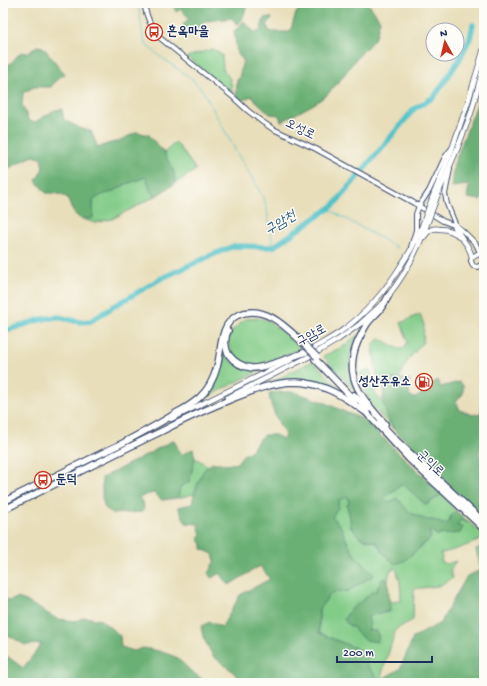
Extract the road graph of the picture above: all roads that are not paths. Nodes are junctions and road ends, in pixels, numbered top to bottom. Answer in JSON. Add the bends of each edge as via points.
{"nodes":[{"id":1,"x":144,"y":3,"type":"edge"},
{"id":2,"x":484,"y":48,"type":"edge"},
{"id":3,"x":484,"y":65,"type":"edge"},
{"id":4,"x":452,"y":148,"type":"junction"},
{"id":5,"x":450,"y":167,"type":"junction"},
{"id":6,"x":436,"y":194,"type":"junction"},
{"id":7,"x":419,"y":206,"type":"junction"},
{"id":8,"x":443,"y":221,"type":"junction"},
{"id":9,"x":456,"y":226,"type":"junction"},
{"id":10,"x":424,"y":227,"type":"junction"},
{"id":11,"x":419,"y":243,"type":"junction"},
{"id":12,"x":466,"y":244,"type":"junction"},
{"id":13,"x":476,"y":244,"type":"junction"},
{"id":14,"x":470,"y":251,"type":"junction"},
{"id":15,"x":409,"y":253,"type":"junction"},
{"id":16,"x":481,"y":255,"type":"junction"},
{"id":17,"x":472,"y":257,"type":"junction"},
{"id":18,"x":484,"y":260,"type":"edge"},
{"id":19,"x":482,"y":266,"type":"edge"},
{"id":20,"x":389,"y":295,"type":"junction"},
{"id":21,"x":300,"y":342,"type":"junction"},
{"id":22,"x":309,"y":351,"type":"junction"},
{"id":23,"x":316,"y":358,"type":"junction"},
{"id":24,"x":206,"y":409,"type":"junction"},
{"id":25,"x":364,"y":411,"type":"junction"},
{"id":26,"x":155,"y":427,"type":"junction"},
{"id":27,"x":404,"y":448,"type":"junction"},
{"id":28,"x":3,"y":502,"type":"edge"},
{"id":29,"x":3,"y":510,"type":"edge"},
{"id":30,"x":484,"y":522,"type":"edge"},
{"id":31,"x":484,"y":529,"type":"edge"}],
"edges":[{"from":1,"to":7,"type":"main road","name":"오성로","via":[[147,18],[160,38],[261,121]]},
{"from":2,"to":4,"type":"main road","name":"구암로"},
{"from":3,"to":5,"type":"main road","name":"구암로","via":[[471,113]]},
{"from":4,"to":6,"type":"main road","name":"구암로"},
{"from":4,"to":7,"type":"main road","via":[[444,157],[429,191]]},
{"from":5,"to":6,"type":"main road","name":"구암로"},
{"from":5,"to":9,"type":"main road","via":[[445,194]]},
{"from":6,"to":10,"type":"main road","name":"구암로","bridge":true},
{"from":7,"to":8,"type":"main road","name":"오성로"},
{"from":7,"to":15,"type":"main road","via":[[416,230]]},
{"from":8,"to":9,"type":"main road","name":"오성로"},
{"from":8,"to":12,"type":"main road","via":[[457,230]]},
{"from":9,"to":13,"type":"main road","name":"오성로"},
{"from":10,"to":11,"type":"main road","name":"구암로"},
{"from":10,"to":15,"type":"main road","name":"구암로"},
{"from":11,"to":12,"type":"main road","via":[[428,232],[441,228],[454,232]]},
{"from":11,"to":20,"type":"main road","name":"구암로"},
{"from":12,"to":14,"type":"main road"},
{"from":13,"to":14,"type":"main road"},
{"from":13,"to":16,"type":"main road"},
{"from":14,"to":17,"type":"main road"},
{"from":15,"to":22,"type":"main road","name":"구암로","via":[[376,302],[343,330]]},
{"from":16,"to":17,"type":"main road"},
{"from":16,"to":18,"type":"main road"},
{"from":17,"to":19,"type":"main road","via":[[471,264],[476,267]]},
{"from":18,"to":19,"type":"main road"},
{"from":20,"to":24,"type":"main road","name":"구암로","via":[[360,324],[340,339]]},
{"from":20,"to":27,"type":"highway","via":[[382,308],[367,324],[357,343],[352,359],[353,374],[358,390]]},
{"from":21,"to":22,"type":"highway","via":[[271,320],[250,316],[236,320],[229,327],[225,345],[234,361],[254,368]]},
{"from":21,"to":23,"type":"highway"},
{"from":21,"to":26,"type":"highway","via":[[279,321],[270,316],[257,312],[237,315],[224,331],[217,366],[207,388],[199,398]]},
{"from":22,"to":26,"type":"main road","name":"구암로"},
{"from":23,"to":25,"type":"highway"},
{"from":23,"to":27,"type":"highway"},
{"from":24,"to":25,"type":"highway","via":[[262,387],[296,382],[327,389]]},
{"from":24,"to":29,"type":"highway","name":"구암로"},
{"from":25,"to":31,"type":"highway","name":"군익로","via":[[409,459]]},
{"from":26,"to":28,"type":"highway","name":"구암로"},
{"from":27,"to":30,"type":"highway","name":"군익로"}]}
